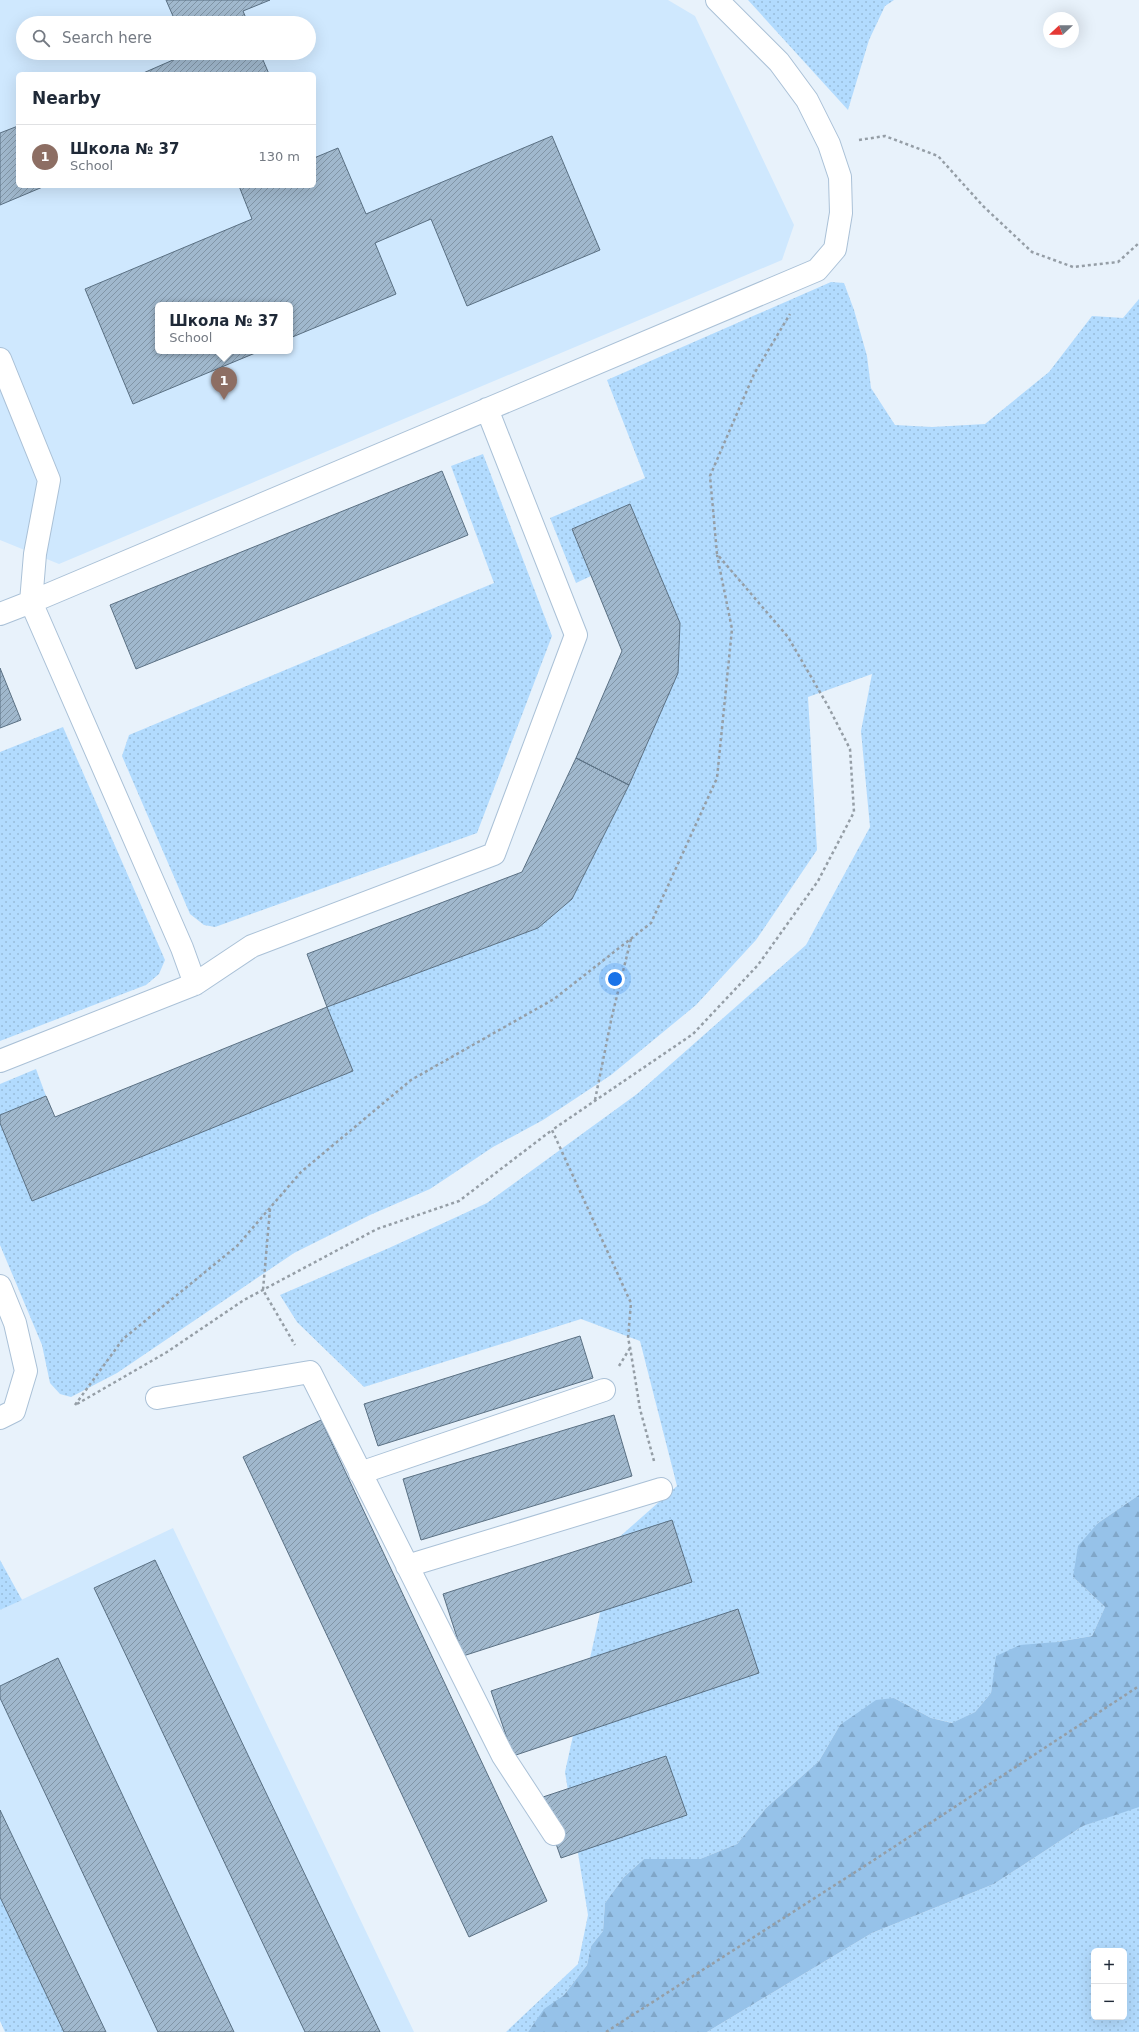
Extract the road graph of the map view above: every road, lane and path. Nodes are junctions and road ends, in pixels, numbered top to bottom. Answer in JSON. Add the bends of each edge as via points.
{"nodes":[{"id":1,"x":717,"y":0,"type":"edge"},
{"id":2,"x":829,"y":144,"type":"junction"},
{"id":3,"x":1139,"y":243,"type":"edge"},
{"id":4,"x":794,"y":309,"type":"dead end"},
{"id":5,"x":0,"y":359,"type":"edge"},
{"id":6,"x":487,"y":410,"type":"junction"},
{"id":7,"x":717,"y":554,"type":"junction"},
{"id":8,"x":31,"y":602,"type":"junction"},
{"id":9,"x":0,"y":614,"type":"edge"},
{"id":10,"x":631,"y":938,"type":"junction"},
{"id":11,"x":195,"y":984,"type":"junction"},
{"id":12,"x":0,"y":1061,"type":"edge"},
{"id":13,"x":595,"y":1101,"type":"junction"},
{"id":14,"x":552,"y":1130,"type":"junction"},
{"id":15,"x":270,"y":1209,"type":"junction"},
{"id":16,"x":0,"y":1286,"type":"edge"},
{"id":17,"x":263,"y":1290,"type":"junction"},
{"id":18,"x":310,"y":1372,"type":"junction"},
{"id":19,"x":604,"y":1390,"type":"dead end"},
{"id":20,"x":157,"y":1398,"type":"dead end"},
{"id":21,"x":0,"y":1418,"type":"edge"},
{"id":22,"x":360,"y":1473,"type":"junction"},
{"id":23,"x":661,"y":1489,"type":"joint"},
{"id":24,"x":407,"y":1566,"type":"junction"},
{"id":25,"x":1139,"y":1686,"type":"edge"},
{"id":26,"x":554,"y":1834,"type":"dead end"},
{"id":27,"x":606,"y":2032,"type":"edge"}],
"edges":[{"from":1,"to":2,"type":"lane","via":[[778,62],[807,100]]},
{"from":2,"to":3,"type":"path","via":[[885,136],[938,156],[983,206],[1032,252],[1073,267],[1118,262]]},
{"from":2,"to":6,"type":"lane","via":[[840,177],[841,213],[835,249],[817,270]]},
{"from":4,"to":7,"type":"path","via":[[754,374],[710,476]]},
{"from":5,"to":8,"type":"lane","via":[[49,480],[34,554]]},
{"from":6,"to":8,"type":"lane"},
{"from":6,"to":11,"type":"lane","via":[[576,635],[494,854],[252,946]]},
{"from":7,"to":10,"type":"path","via":[[732,629],[717,778],[651,923]]},
{"from":7,"to":13,"type":"path","via":[[788,637],[828,706],[850,749],[854,812],[818,881],[758,965],[692,1034]]},
{"from":8,"to":9,"type":"lane"},
{"from":8,"to":11,"type":"lane","via":[[182,948]]},
{"from":10,"to":13,"type":"path"},
{"from":10,"to":15,"type":"path","via":[[554,999],[411,1080],[301,1172]]},
{"from":11,"to":12,"type":"lane"},
{"from":13,"to":14,"type":"path"},
{"from":14,"to":17,"type":"path","via":[[459,1201],[377,1229]]},
{"from":14,"to":23,"type":"path","via":[[631,1303],[628,1338],[640,1409]]},
{"from":15,"to":17,"type":"path"},
{"from":15,"to":17,"type":"path","via":[[237,1246],[123,1339],[75,1405],[167,1352]]},
{"from":16,"to":21,"type":"lane","via":[[15,1323],[26,1371],[14,1410]]},
{"from":17,"to":18,"type":"path"},
{"from":18,"to":20,"type":"lane"},
{"from":18,"to":22,"type":"lane"},
{"from":19,"to":22,"type":"lane"},
{"from":22,"to":24,"type":"lane"},
{"from":23,"to":24,"type":"lane"},
{"from":24,"to":26,"type":"lane","via":[[503,1756]]},
{"from":25,"to":27,"type":"path"}]}
